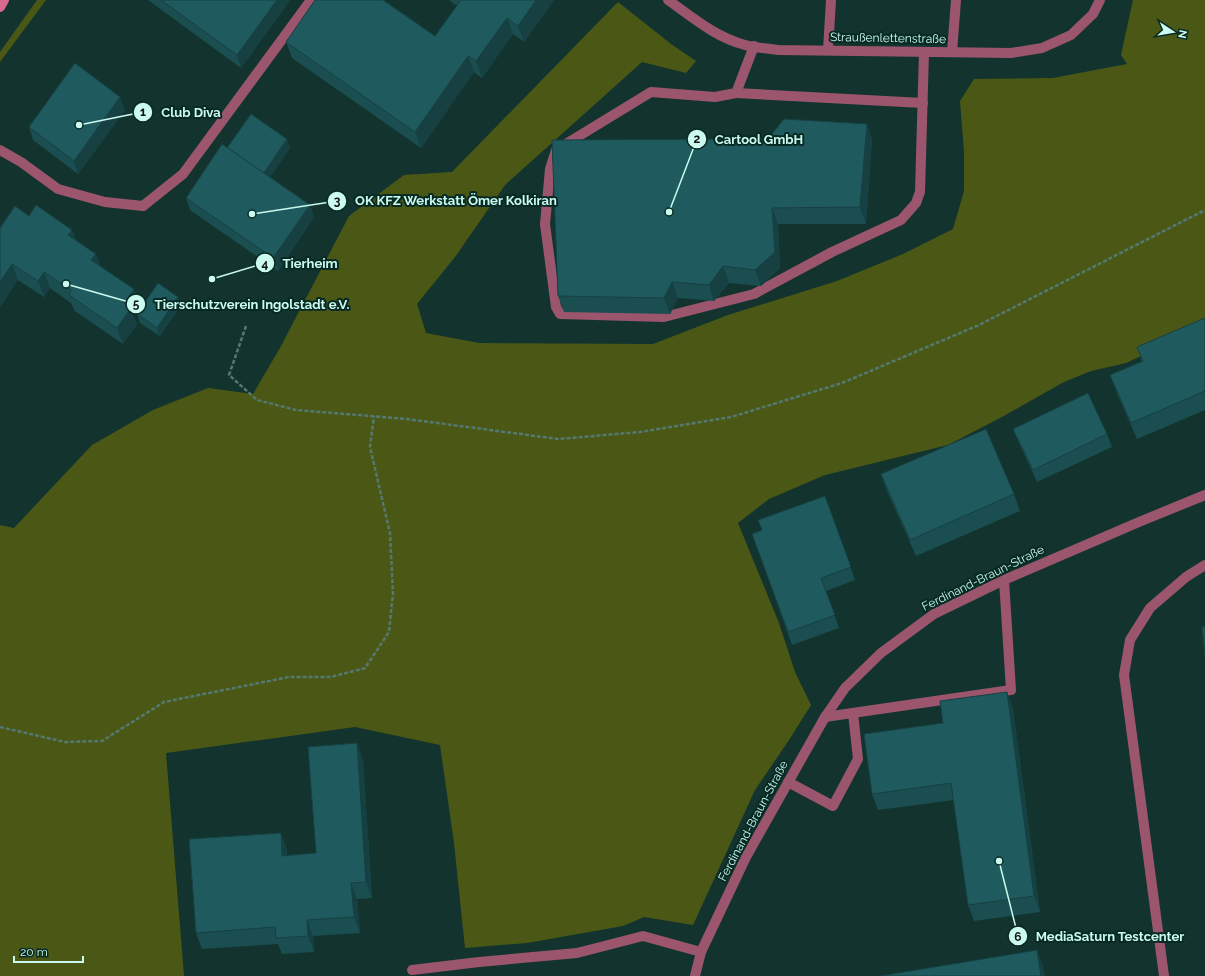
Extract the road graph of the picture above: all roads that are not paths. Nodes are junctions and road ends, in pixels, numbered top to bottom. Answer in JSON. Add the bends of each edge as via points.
{"nodes":[{"id":1,"x":311,"y":0,"type":"edge"},
{"id":2,"x":668,"y":0,"type":"edge"},
{"id":3,"x":831,"y":0,"type":"edge"},
{"id":4,"x":956,"y":0,"type":"edge"},
{"id":5,"x":1100,"y":0,"type":"edge"},
{"id":6,"x":754,"y":46,"type":"junction"},
{"id":7,"x":828,"y":50,"type":"junction"},
{"id":8,"x":924,"y":52,"type":"junction"},
{"id":9,"x":952,"y":52,"type":"junction"},
{"id":10,"x":736,"y":93,"type":"junction"},
{"id":11,"x":922,"y":103,"type":"junction"},
{"id":12,"x":0,"y":150,"type":"edge"},
{"id":13,"x":1205,"y":495,"type":"edge"},
{"id":14,"x":1205,"y":565,"type":"edge"},
{"id":15,"x":1004,"y":580,"type":"junction"},
{"id":16,"x":853,"y":713,"type":"junction"},
{"id":17,"x":825,"y":717,"type":"junction"},
{"id":18,"x":788,"y":782,"type":"junction"},
{"id":19,"x":701,"y":952,"type":"junction"},
{"id":20,"x":410,"y":973,"type":"edge"},
{"id":21,"x":695,"y":976,"type":"edge"},
{"id":22,"x":1164,"y":976,"type":"edge"}],
"edges":[{"from":1,"to":12,"type":"street","via":[[183,174],[143,206],[105,202],[58,189]]},
{"from":2,"to":6,"type":"street","name":"Straußenlettenstraße","via":[[710,30],[744,45]]},
{"from":3,"to":7,"type":"street"},
{"from":4,"to":9,"type":"street"},
{"from":5,"to":9,"type":"street","name":"Straußenlettenstraße","via":[[1093,14],[1071,35],[1042,48],[1011,53]]},
{"from":6,"to":7,"type":"street","name":"Straußenlettenstraße","via":[[778,50]]},
{"from":6,"to":10,"type":"street"},
{"from":7,"to":8,"type":"street","name":"Straußenlettenstraße"},
{"from":8,"to":9,"type":"street","name":"Straußenlettenstraße"},
{"from":8,"to":11,"type":"street"},
{"from":10,"to":11,"type":"street"},
{"from":10,"to":11,"type":"street","via":[[715,97],[651,92],[556,150],[550,169],[545,224],[556,307],[560,314],[664,318],[754,294],[832,252],[901,220],[916,203],[920,192]]},
{"from":13,"to":15,"type":"street","name":"Ferdinand-Braun-Straße"},
{"from":14,"to":22,"type":"street","via":[[1186,577],[1150,608],[1130,640],[1124,675]]},
{"from":15,"to":16,"type":"street","via":[[1011,690]]},
{"from":15,"to":17,"type":"street","name":"Ferdinand-Braun-Straße","via":[[934,614],[881,653],[845,688]]},
{"from":16,"to":17,"type":"street"},
{"from":16,"to":18,"type":"street","via":[[858,759],[833,806]]},
{"from":17,"to":18,"type":"street","name":"Ferdinand-Braun-Straße"},
{"from":18,"to":19,"type":"street","name":"Ferdinand-Braun-Straße","via":[[746,857]]},
{"from":19,"to":20,"type":"street","via":[[643,936],[577,953],[479,962]]},
{"from":19,"to":21,"type":"street","name":"Ferdinand-Braun-Straße"}]}
